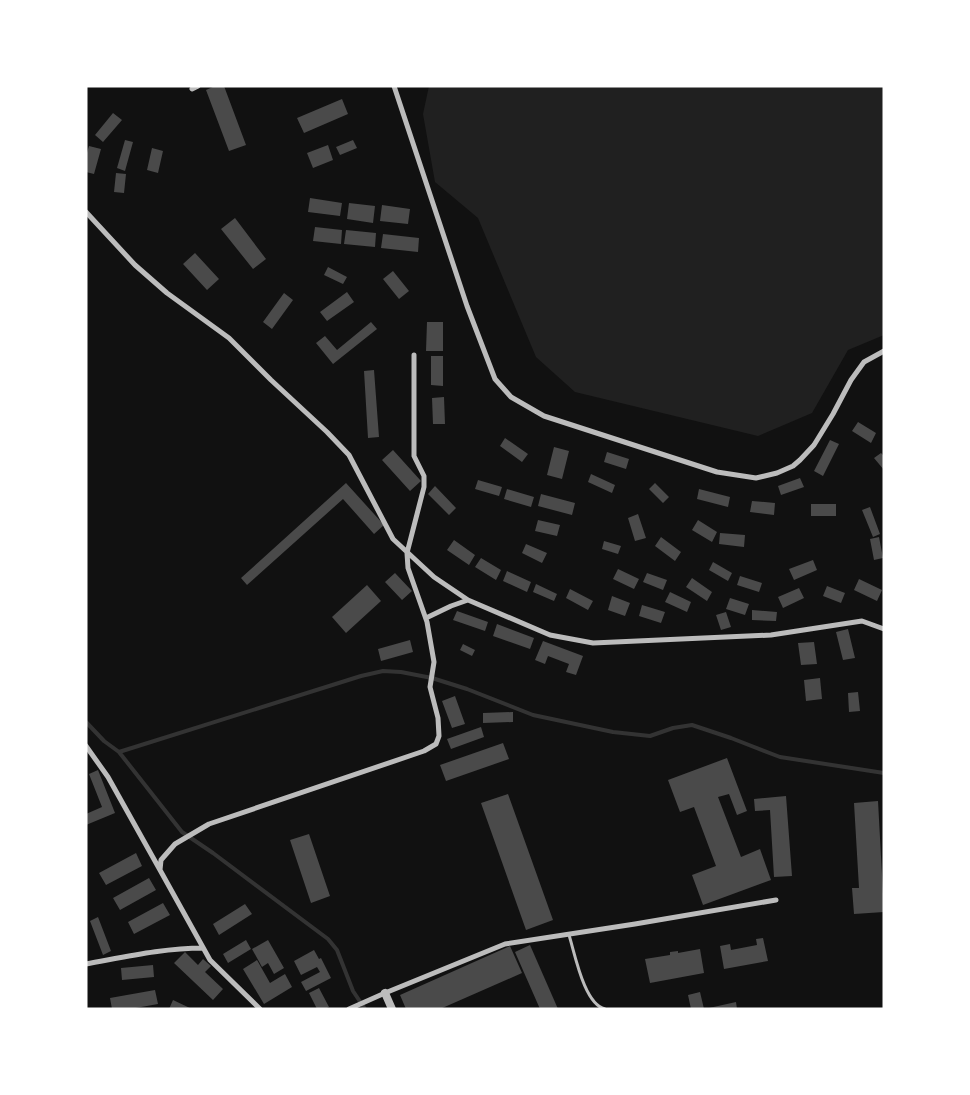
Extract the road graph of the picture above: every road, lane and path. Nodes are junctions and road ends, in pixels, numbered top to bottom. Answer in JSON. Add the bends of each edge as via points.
{"nodes":[{"id":1,"x":394,"y":86,"type":"edge"},
{"id":2,"x":86,"y":212,"type":"edge"},
{"id":3,"x":884,"y":351,"type":"edge"},
{"id":4,"x":414,"y":355,"type":"dead end"},
{"id":5,"x":407,"y":553,"type":"junction"},
{"id":6,"x":468,"y":600,"type":"junction"},
{"id":7,"x":426,"y":618,"type":"junction"},
{"id":8,"x":884,"y":629,"type":"edge"},
{"id":9,"x":86,"y":746,"type":"edge"},
{"id":10,"x":160,"y":870,"type":"junction"},
{"id":11,"x":776,"y":900,"type":"dead end"},
{"id":12,"x":569,"y":934,"type":"junction"},
{"id":13,"x":203,"y":948,"type":"junction"},
{"id":14,"x":86,"y":964,"type":"edge"},
{"id":15,"x":385,"y":993,"type":"junction"},
{"id":16,"x":260,"y":1009,"type":"edge"},
{"id":17,"x":349,"y":1009,"type":"edge"},
{"id":18,"x":392,"y":1009,"type":"edge"},
{"id":19,"x":605,"y":1009,"type":"edge"}],
"edges":[{"from":1,"to":3,"type":"street","via":[[467,306],[495,379],[511,397],[544,416],[717,472],[756,478],[777,473],[800,460],[814,445],[864,362]]},
{"from":2,"to":5,"type":"street","via":[[136,265],[167,293],[229,338],[349,455],[393,539]]},
{"from":4,"to":5,"type":"street","via":[[414,456],[424,476],[424,487]]},
{"from":5,"to":6,"type":"street","via":[[434,577]]},
{"from":5,"to":7,"type":"street","via":[[408,568]]},
{"from":6,"to":7,"type":"street"},
{"from":6,"to":8,"type":"street","via":[[550,635],[593,643],[771,635],[862,621]]},
{"from":7,"to":10,"type":"street","via":[[434,662],[430,687],[438,718],[436,744],[424,751],[209,824],[176,844],[161,860]]},
{"from":9,"to":10,"type":"street","via":[[108,777]]},
{"from":10,"to":13,"type":"street"},
{"from":11,"to":12,"type":"street"},
{"from":12,"to":15,"type":"street","via":[[505,944]]},
{"from":12,"to":19,"type":"lane","via":[[591,1000]]},
{"from":13,"to":14,"type":"street","via":[[146,953]]},
{"from":13,"to":16,"type":"street","via":[[210,960]]},
{"from":15,"to":17,"type":"street"},
{"from":15,"to":18,"type":"street"}]}
